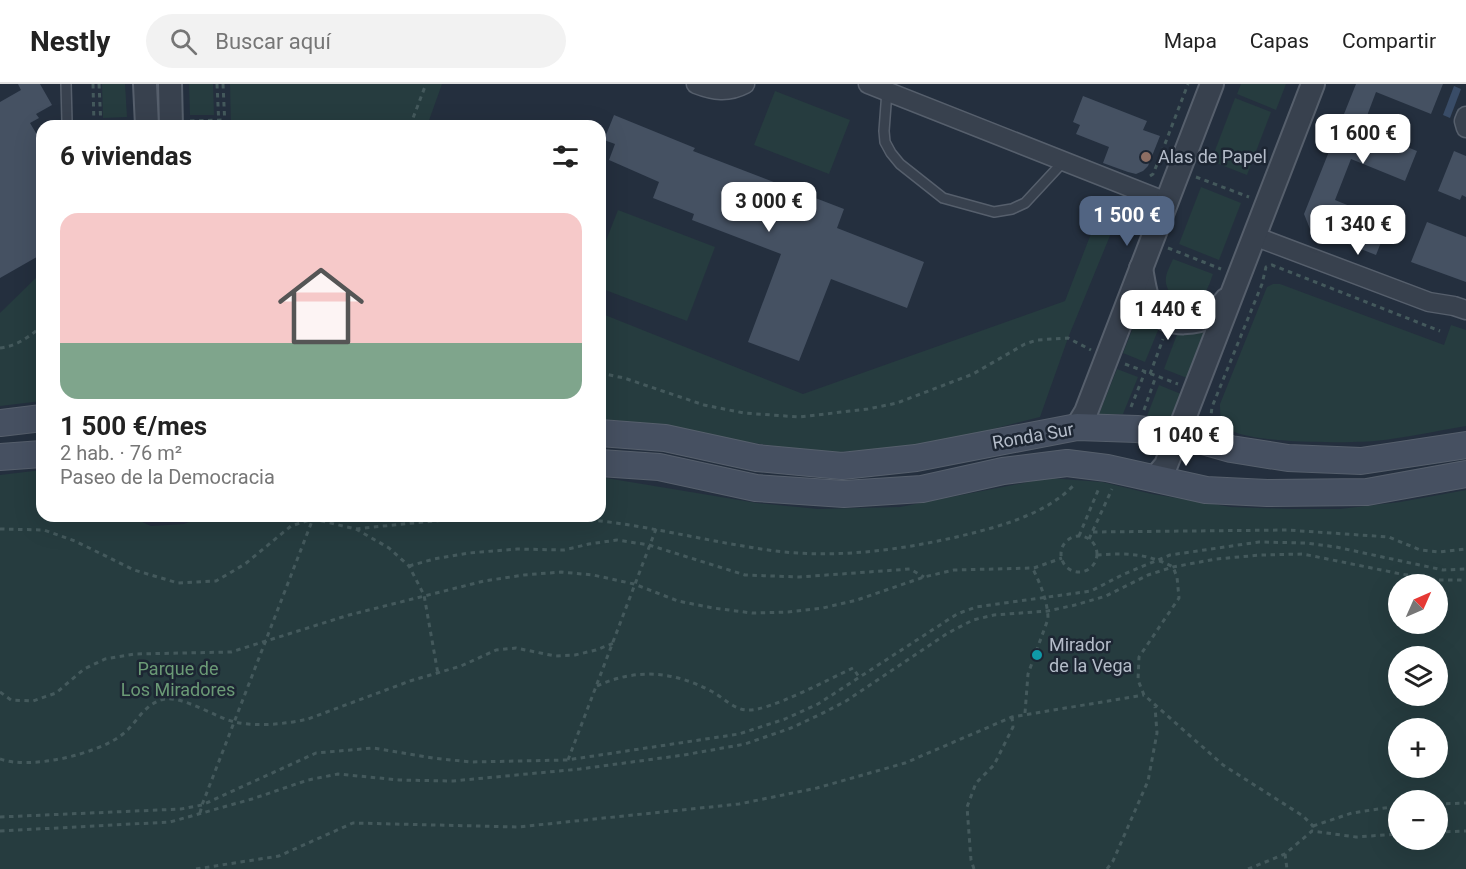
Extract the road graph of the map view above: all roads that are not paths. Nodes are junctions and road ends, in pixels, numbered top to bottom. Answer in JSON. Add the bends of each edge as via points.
{"nodes":[{"id":1,"x":66,"y":84,"type":"edge"},
{"id":2,"x":145,"y":84,"type":"edge"},
{"id":3,"x":170,"y":84,"type":"edge"},
{"id":4,"x":745,"y":84,"type":"edge"},
{"id":5,"x":868,"y":84,"type":"edge"},
{"id":6,"x":1212,"y":84,"type":"edge"},
{"id":7,"x":1313,"y":84,"type":"edge"},
{"id":8,"x":702,"y":85,"type":"edge"},
{"id":9,"x":887,"y":91,"type":"junction"},
{"id":10,"x":1466,"y":116,"type":"edge"},
{"id":11,"x":67,"y":120,"type":"edge"},
{"id":12,"x":141,"y":120,"type":"edge"},
{"id":13,"x":177,"y":120,"type":"edge"},
{"id":14,"x":1466,"y":128,"type":"edge"},
{"id":15,"x":1064,"y":161,"type":"junction"},
{"id":16,"x":1167,"y":202,"type":"junction"},
{"id":17,"x":1254,"y":236,"type":"junction"},
{"id":18,"x":1141,"y":268,"type":"junction"},
{"id":19,"x":1226,"y":279,"type":"junction"},
{"id":20,"x":1460,"y":308,"type":"edge"},
{"id":21,"x":36,"y":419,"type":"edge"},
{"id":22,"x":0,"y":423,"type":"edge"},
{"id":23,"x":1077,"y":427,"type":"junction"},
{"id":24,"x":606,"y":433,"type":"edge"},
{"id":25,"x":1178,"y":434,"type":"junction"},
{"id":26,"x":1466,"y":446,"type":"edge"},
{"id":27,"x":36,"y":454,"type":"edge"},
{"id":28,"x":0,"y":457,"type":"edge"},
{"id":29,"x":606,"y":463,"type":"edge"},
{"id":30,"x":1466,"y":474,"type":"edge"},
{"id":31,"x":1155,"y":478,"type":"junction"}],
"edges":[{"from":1,"to":11,"type":"lane"},
{"from":2,"to":12,"type":"street"},
{"from":3,"to":13,"type":"street"},
{"from":4,"to":8,"type":"street","via":[[718,91]]},
{"from":5,"to":9,"type":"street"},
{"from":6,"to":16,"type":"street","via":[[1189,174]]},
{"from":7,"to":17,"type":"street"},
{"from":9,"to":15,"type":"street"},
{"from":9,"to":15,"type":"lane","via":[[885,142],[900,164],[943,198],[994,212],[1012,209],[1025,203]]},
{"from":10,"to":14,"type":"street"},
{"from":15,"to":16,"type":"street"},
{"from":16,"to":18,"type":"street","via":[[1161,246]]},
{"from":17,"to":19,"type":"street"},
{"from":17,"to":20,"type":"street","via":[[1429,302]]},
{"from":18,"to":19,"type":"street","via":[[1146,295],[1156,312],[1170,321],[1194,322],[1214,314]]},
{"from":18,"to":23,"type":"street"},
{"from":19,"to":25,"type":"street"},
{"from":21,"to":22,"type":"main road"},
{"from":23,"to":24,"type":"main road","name":"Ronda Sur","via":[[916,458],[842,466],[757,458],[665,438]]},
{"from":23,"to":25,"type":"main road","name":"Ronda Sur","via":[[1124,427]]},
{"from":25,"to":26,"type":"main road","name":"Ronda Sur","via":[[1231,449],[1288,458],[1361,461]]},
{"from":25,"to":31,"type":"street","via":[[1166,465]]},
{"from":27,"to":28,"type":"main road"},
{"from":29,"to":31,"type":"main road","name":"Ronda Sur","via":[[659,467],[756,488],[844,494],[922,489],[1031,466],[1067,463]]},
{"from":30,"to":31,"type":"main road","name":"Ronda Sur","via":[[1366,492],[1334,493],[1206,490]]}]}
